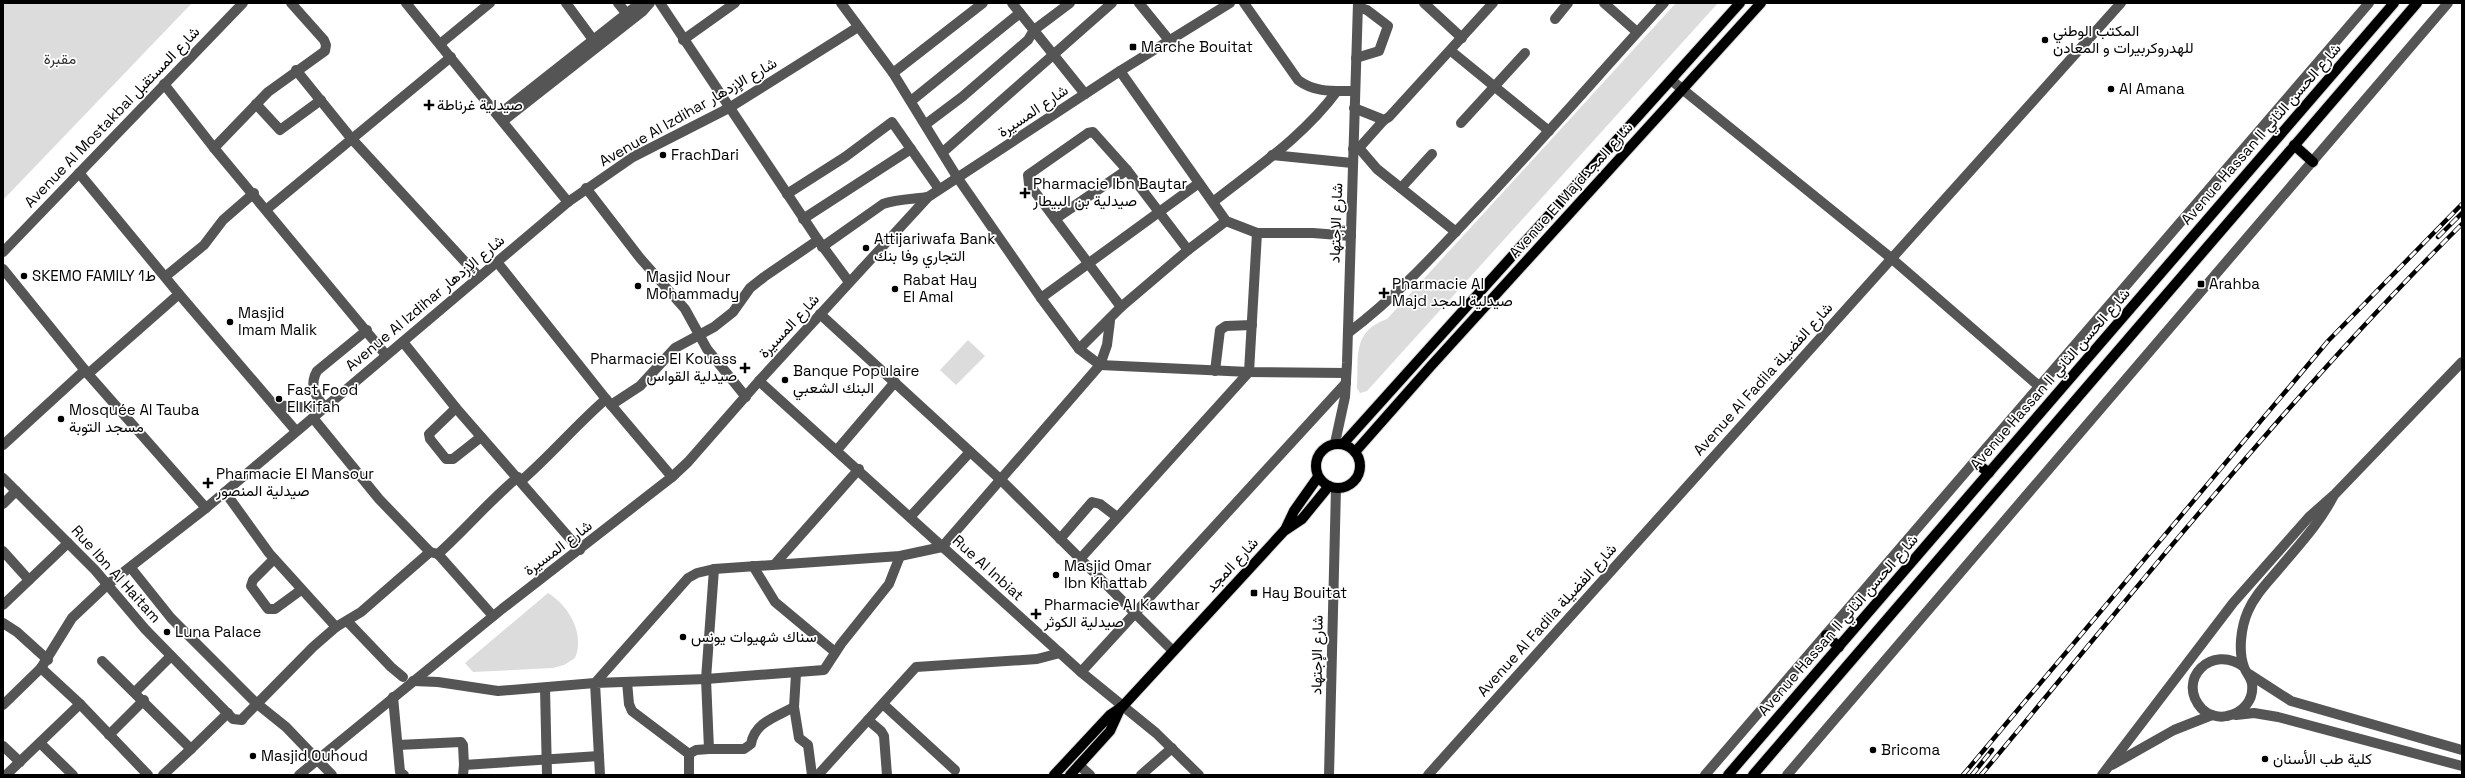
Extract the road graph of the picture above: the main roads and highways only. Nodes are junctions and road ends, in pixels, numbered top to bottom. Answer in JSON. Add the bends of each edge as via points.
{"nodes":[{"id":1,"x":1740,"y":3,"type":"edge"},
{"id":2,"x":1761,"y":3,"type":"edge"},
{"id":3,"x":2394,"y":3,"type":"edge"},
{"id":4,"x":2418,"y":3,"type":"edge"},
{"id":5,"x":1729,"y":15,"type":"junction"},
{"id":6,"x":1741,"y":25,"type":"junction"},
{"id":7,"x":2294,"y":145,"type":"junction"},
{"id":8,"x":2314,"y":162,"type":"road end"},
{"id":9,"x":1339,"y":444,"type":"junction"},
{"id":10,"x":1355,"y":452,"type":"junction"},
{"id":11,"x":1975,"y":462,"type":"road end"},
{"id":12,"x":1989,"y":473,"type":"junction"},
{"id":13,"x":1318,"y":477,"type":"junction"},
{"id":14,"x":1332,"y":487,"type":"junction"},
{"id":15,"x":1284,"y":532,"type":"junction"},
{"id":16,"x":1826,"y":635,"type":"road end"},
{"id":17,"x":1839,"y":647,"type":"junction"},
{"id":18,"x":1122,"y":707,"type":"junction"},
{"id":19,"x":1054,"y":775,"type":"edge"},
{"id":20,"x":1070,"y":775,"type":"edge"},
{"id":21,"x":1728,"y":775,"type":"edge"},
{"id":22,"x":1753,"y":775,"type":"edge"}],
"edges":[{"from":1,"to":5,"type":"main road","name":"Avenue El Majdشارع المجد"},
{"from":2,"to":6,"type":"main road","name":"Avenue El Majdشارع المجد"},
{"from":3,"to":12,"type":"main road","name":"Avenue Hassan II شارع الحسن الثاني"},
{"from":4,"to":7,"type":"main road","name":"Avenue Hassan II شارع الحسن الثاني"},
{"from":5,"to":6,"type":"main road"},
{"from":5,"to":9,"type":"main road","name":"Avenue El Majdشارع المجد"},
{"from":6,"to":10,"type":"main road","name":"Avenue El Majdشارع المجد"},
{"from":7,"to":8,"type":"main road"},
{"from":7,"to":22,"type":"main road","name":"Avenue Hassan II شارع الحسن الثاني"},
{"from":9,"to":10,"type":"main road"},
{"from":9,"to":13,"type":"main road","via":[[1322,450],[1317,456],[1315,463]]},
{"from":10,"to":14,"type":"main road","name":"شارع المجد","via":[[1359,460],[1357,476],[1352,483]]},
{"from":11,"to":12,"type":"main road"},
{"from":12,"to":17,"type":"main road","name":"Avenue Hassan II شارع الحسن الثاني"},
{"from":13,"to":14,"type":"main road"},
{"from":13,"to":15,"type":"main road","name":"شارع المجد","via":[[1294,511]]},
{"from":14,"to":15,"type":"main road","name":"شارع المجد","via":[[1302,518]]},
{"from":15,"to":18,"type":"main road","name":"شارع المجد"},
{"from":16,"to":17,"type":"main road"},
{"from":17,"to":21,"type":"main road","name":"Avenue Hassan II شارع الحسن الثاني"},
{"from":18,"to":19,"type":"main road","name":"شارع المجد","via":[[1110,715]]},
{"from":18,"to":20,"type":"main road","name":"شارع المجد","via":[[1110,731]]}]}
